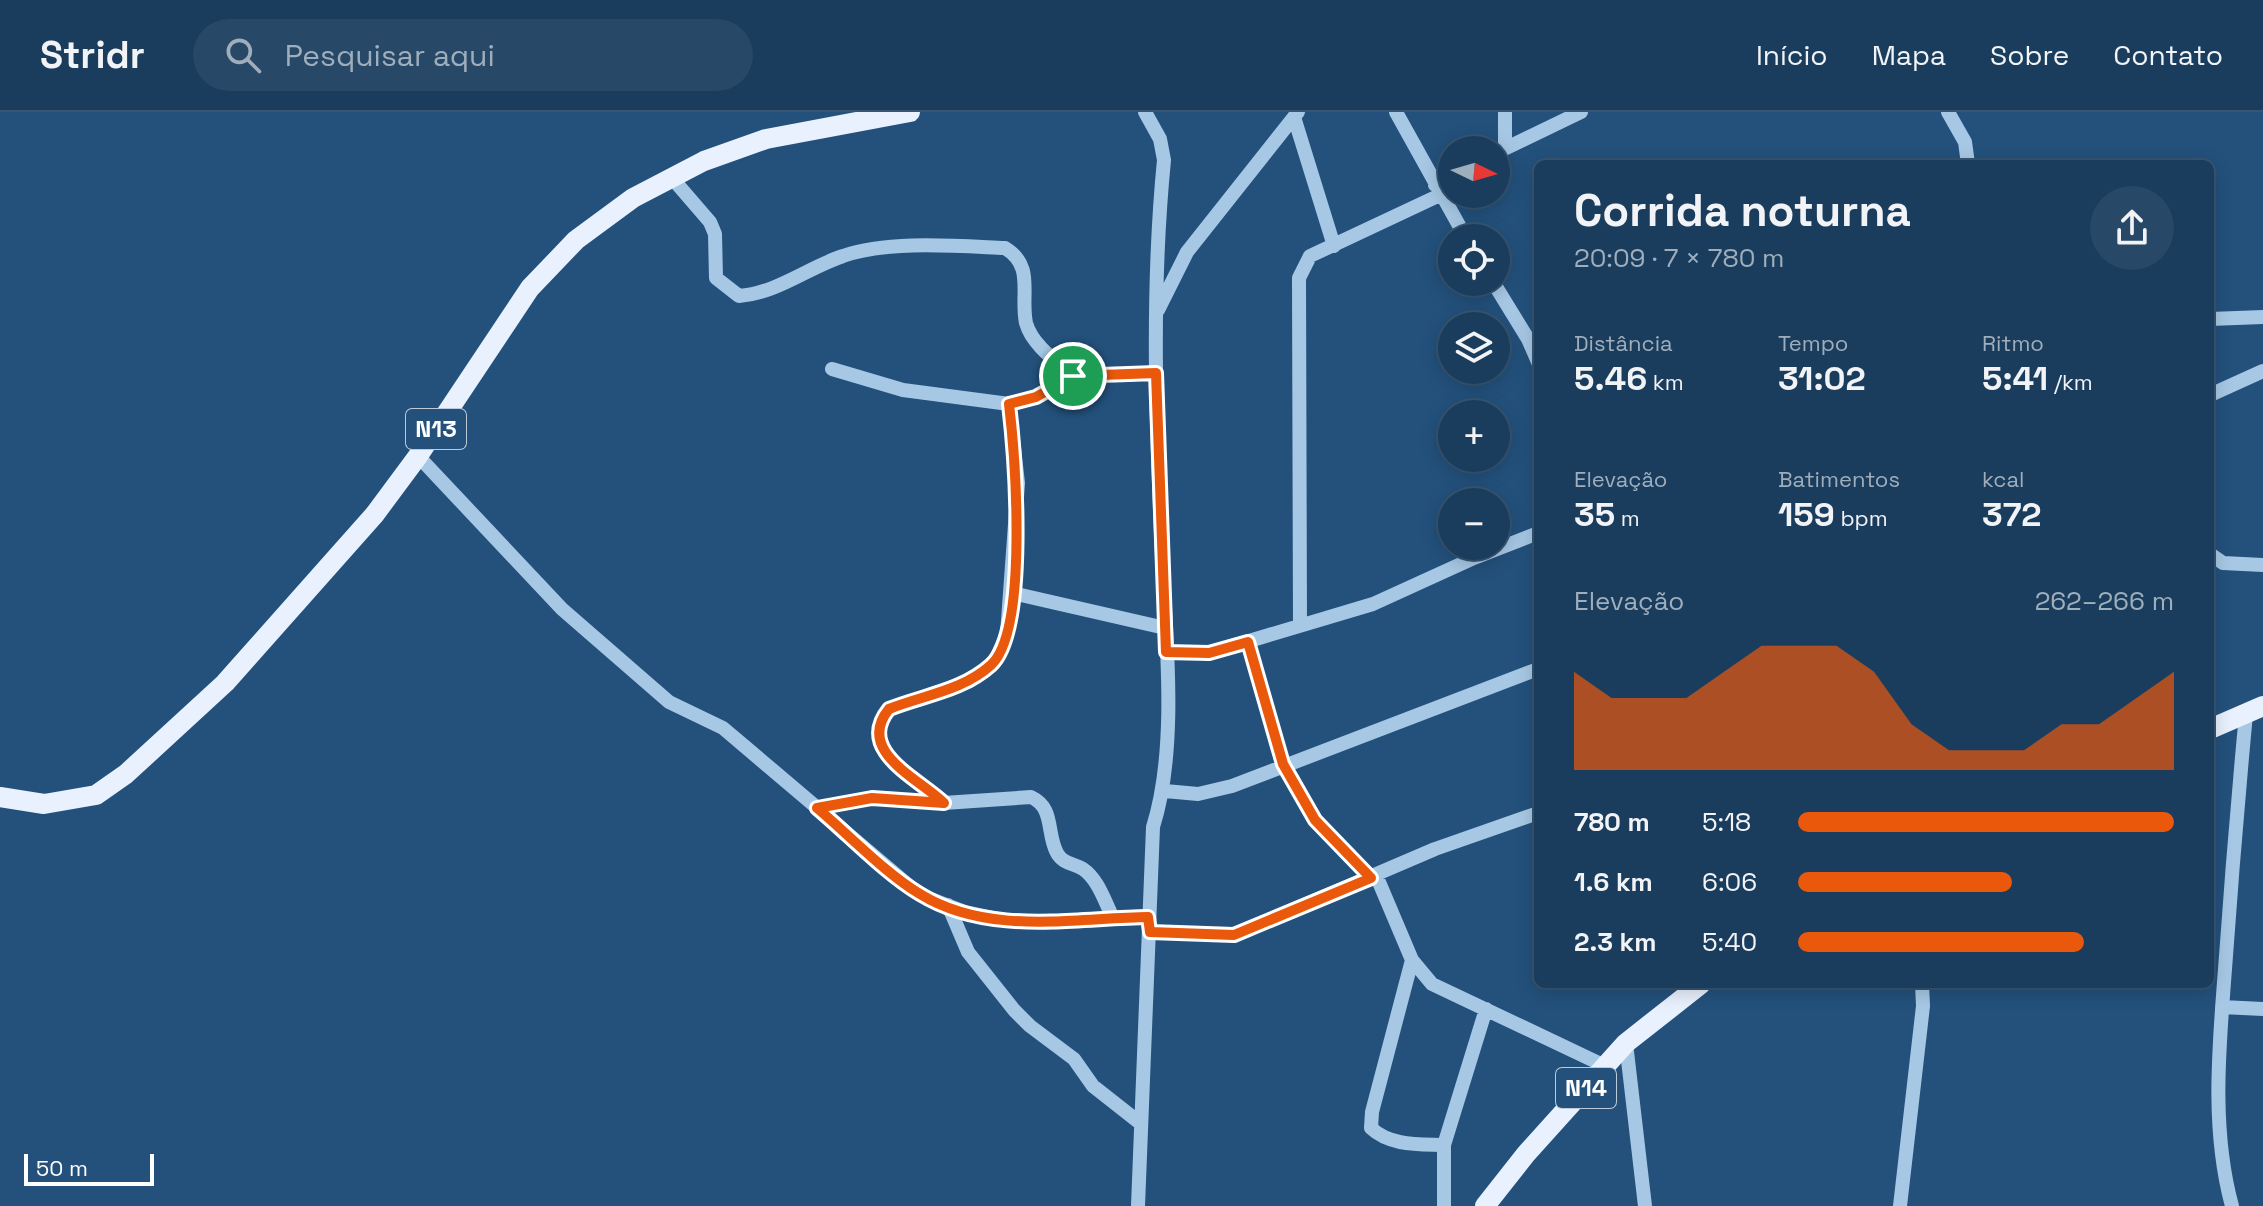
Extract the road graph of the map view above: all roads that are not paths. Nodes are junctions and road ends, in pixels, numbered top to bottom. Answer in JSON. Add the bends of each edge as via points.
{"nodes":[{"id":1,"x":910,"y":112,"type":"edge"},
{"id":2,"x":1145,"y":112,"type":"edge"},
{"id":3,"x":1396,"y":112,"type":"edge"},
{"id":4,"x":1505,"y":112,"type":"edge"},
{"id":5,"x":1581,"y":112,"type":"edge"},
{"id":6,"x":1948,"y":112,"type":"edge"},
{"id":7,"x":1296,"y":114,"type":"edge"},
{"id":8,"x":1503,"y":136,"type":"edge"},
{"id":9,"x":1510,"y":147,"type":"edge"},
{"id":10,"x":1967,"y":160,"type":"edge"},
{"id":11,"x":672,"y":178,"type":"junction"},
{"id":12,"x":1437,"y":190,"type":"junction"},
{"id":13,"x":1458,"y":224,"type":"edge"},
{"id":14,"x":1334,"y":246,"type":"junction"},
{"id":15,"x":1501,"y":296,"type":"edge"},
{"id":16,"x":1155,"y":315,"type":"junction"},
{"id":17,"x":2263,"y":317,"type":"edge"},
{"id":18,"x":2214,"y":319,"type":"edge"},
{"id":19,"x":1534,"y":355,"type":"edge"},
{"id":20,"x":832,"y":369,"type":"dead end"},
{"id":21,"x":2263,"y":371,"type":"edge"},
{"id":22,"x":1156,"y":373,"type":"junction"},
{"id":23,"x":1073,"y":376,"type":"junction"},
{"id":24,"x":2214,"y":393,"type":"edge"},
{"id":25,"x":1009,"y":404,"type":"junction"},
{"id":26,"x":418,"y":456,"type":"junction"},
{"id":27,"x":1534,"y":535,"type":"edge"},
{"id":28,"x":2214,"y":557,"type":"edge"},
{"id":29,"x":2263,"y":565,"type":"edge"},
{"id":30,"x":1012,"y":593,"type":"junction"},
{"id":31,"x":1300,"y":625,"type":"junction"},
{"id":32,"x":1165,"y":628,"type":"junction"},
{"id":33,"x":1248,"y":642,"type":"junction"},
{"id":34,"x":1166,"y":652,"type":"junction"},
{"id":35,"x":1534,"y":670,"type":"edge"},
{"id":36,"x":2255,"y":710,"type":"edge"},
{"id":37,"x":2214,"y":727,"type":"edge"},
{"id":38,"x":1283,"y":764,"type":"junction"},
{"id":39,"x":1165,"y":791,"type":"junction"},
{"id":40,"x":0,"y":797,"type":"edge"},
{"id":41,"x":944,"y":803,"type":"junction"},
{"id":42,"x":817,"y":808,"type":"junction"},
{"id":43,"x":1534,"y":815,"type":"edge"},
{"id":44,"x":1374,"y":877,"type":"junction"},
{"id":45,"x":948,"y":905,"type":"junction"},
{"id":46,"x":1113,"y":918,"type":"junction"},
{"id":47,"x":1149,"y":925,"type":"junction"},
{"id":48,"x":1412,"y":960,"type":"junction"},
{"id":49,"x":1696,"y":988,"type":"edge"},
{"id":50,"x":1922,"y":988,"type":"edge"},
{"id":51,"x":2222,"y":1007,"type":"junction"},
{"id":52,"x":1486,"y":1009,"type":"junction"},
{"id":53,"x":2263,"y":1009,"type":"edge"},
{"id":54,"x":1626,"y":1043,"type":"junction"},
{"id":55,"x":1605,"y":1066,"type":"junction"},
{"id":56,"x":1140,"y":1123,"type":"junction"},
{"id":57,"x":1444,"y":1145,"type":"junction"},
{"id":58,"x":1138,"y":1206,"type":"edge"},
{"id":59,"x":1444,"y":1206,"type":"edge"},
{"id":60,"x":1485,"y":1206,"type":"edge"},
{"id":61,"x":1645,"y":1206,"type":"edge"},
{"id":62,"x":1900,"y":1206,"type":"edge"},
{"id":63,"x":2232,"y":1206,"type":"edge"}],
"edges":[{"from":1,"to":11,"type":"main road","number":"N13","via":[[766,139]]},
{"from":2,"to":16,"type":"street","via":[[1160,139],[1164,160]]},
{"from":3,"to":12,"type":"street"},
{"from":4,"to":8,"type":"street"},
{"from":5,"to":9,"type":"street"},
{"from":6,"to":10,"type":"street","via":[[1965,142]]},
{"from":7,"to":14,"type":"street"},
{"from":7,"to":16,"type":"street","via":[[1187,252]]},
{"from":11,"to":23,"type":"street","via":[[710,222],[716,278],[739,296],[758,295],[844,255],[870,250],[1005,248],[1025,269],[1026,324],[1036,343]]},
{"from":11,"to":26,"type":"main road","number":"N13","via":[[633,198],[576,240],[530,288]]},
{"from":12,"to":13,"type":"street"},
{"from":12,"to":14,"type":"street"},
{"from":14,"to":31,"type":"street","via":[[1310,256],[1299,278]]},
{"from":15,"to":19,"type":"street"},
{"from":16,"to":22,"type":"street"},
{"from":17,"to":18,"type":"street"},
{"from":20,"to":25,"type":"street","via":[[903,390]]},
{"from":21,"to":24,"type":"street"},
{"from":22,"to":23,"type":"street"},
{"from":22,"to":32,"type":"street"},
{"from":23,"to":25,"type":"street","via":[[1036,397]]},
{"from":25,"to":30,"type":"street","via":[[1018,483]]},
{"from":26,"to":40,"type":"main road","number":"N13","via":[[375,514],[225,683],[126,774],[96,795],[44,804]]},
{"from":26,"to":42,"type":"street","via":[[562,609],[669,702],[723,728]]},
{"from":27,"to":31,"type":"street","via":[[1373,604]]},
{"from":28,"to":29,"type":"street","via":[[2223,563]]},
{"from":30,"to":32,"type":"street"},
{"from":30,"to":41,"type":"street","via":[[1007,634],[994,663],[970,681],[889,709],[882,718],[880,746],[887,758]]},
{"from":31,"to":33,"type":"street"},
{"from":32,"to":34,"type":"street"},
{"from":33,"to":34,"type":"street","via":[[1209,653]]},
{"from":33,"to":38,"type":"street"},
{"from":34,"to":39,"type":"street"},
{"from":35,"to":38,"type":"street"},
{"from":36,"to":37,"type":"main road"},
{"from":36,"to":51,"type":"street"},
{"from":38,"to":39,"type":"street","via":[[1198,794]]},
{"from":38,"to":44,"type":"street","via":[[1315,820]]},
{"from":39,"to":47,"type":"street","via":[[1153,827]]},
{"from":41,"to":42,"type":"street","via":[[872,798]]},
{"from":41,"to":46,"type":"street","via":[[1031,797],[1039,801],[1047,810],[1054,849],[1061,860],[1095,881]]},
{"from":42,"to":45,"type":"street","via":[[920,895]]},
{"from":43,"to":44,"type":"street"},
{"from":44,"to":47,"type":"street","via":[[1234,935]]},
{"from":44,"to":48,"type":"street"},
{"from":45,"to":46,"type":"street","via":[[1003,920]]},
{"from":45,"to":56,"type":"street","via":[[968,952],[1014,1010]]},
{"from":46,"to":47,"type":"street"},
{"from":47,"to":56,"type":"street"},
{"from":48,"to":52,"type":"street","via":[[1432,984]]},
{"from":48,"to":57,"type":"street","via":[[1371,1128],[1380,1137],[1404,1143]]},
{"from":49,"to":54,"type":"main road","number":"N14"},
{"from":50,"to":62,"type":"street"},
{"from":51,"to":53,"type":"street"},
{"from":51,"to":63,"type":"street","via":[[2218,1110]]},
{"from":52,"to":55,"type":"street"},
{"from":52,"to":57,"type":"street"},
{"from":54,"to":55,"type":"main road","number":"N14"},
{"from":54,"to":61,"type":"street"},
{"from":55,"to":60,"type":"main road","number":"N14"},
{"from":56,"to":58,"type":"street"},
{"from":57,"to":59,"type":"street"}]}
